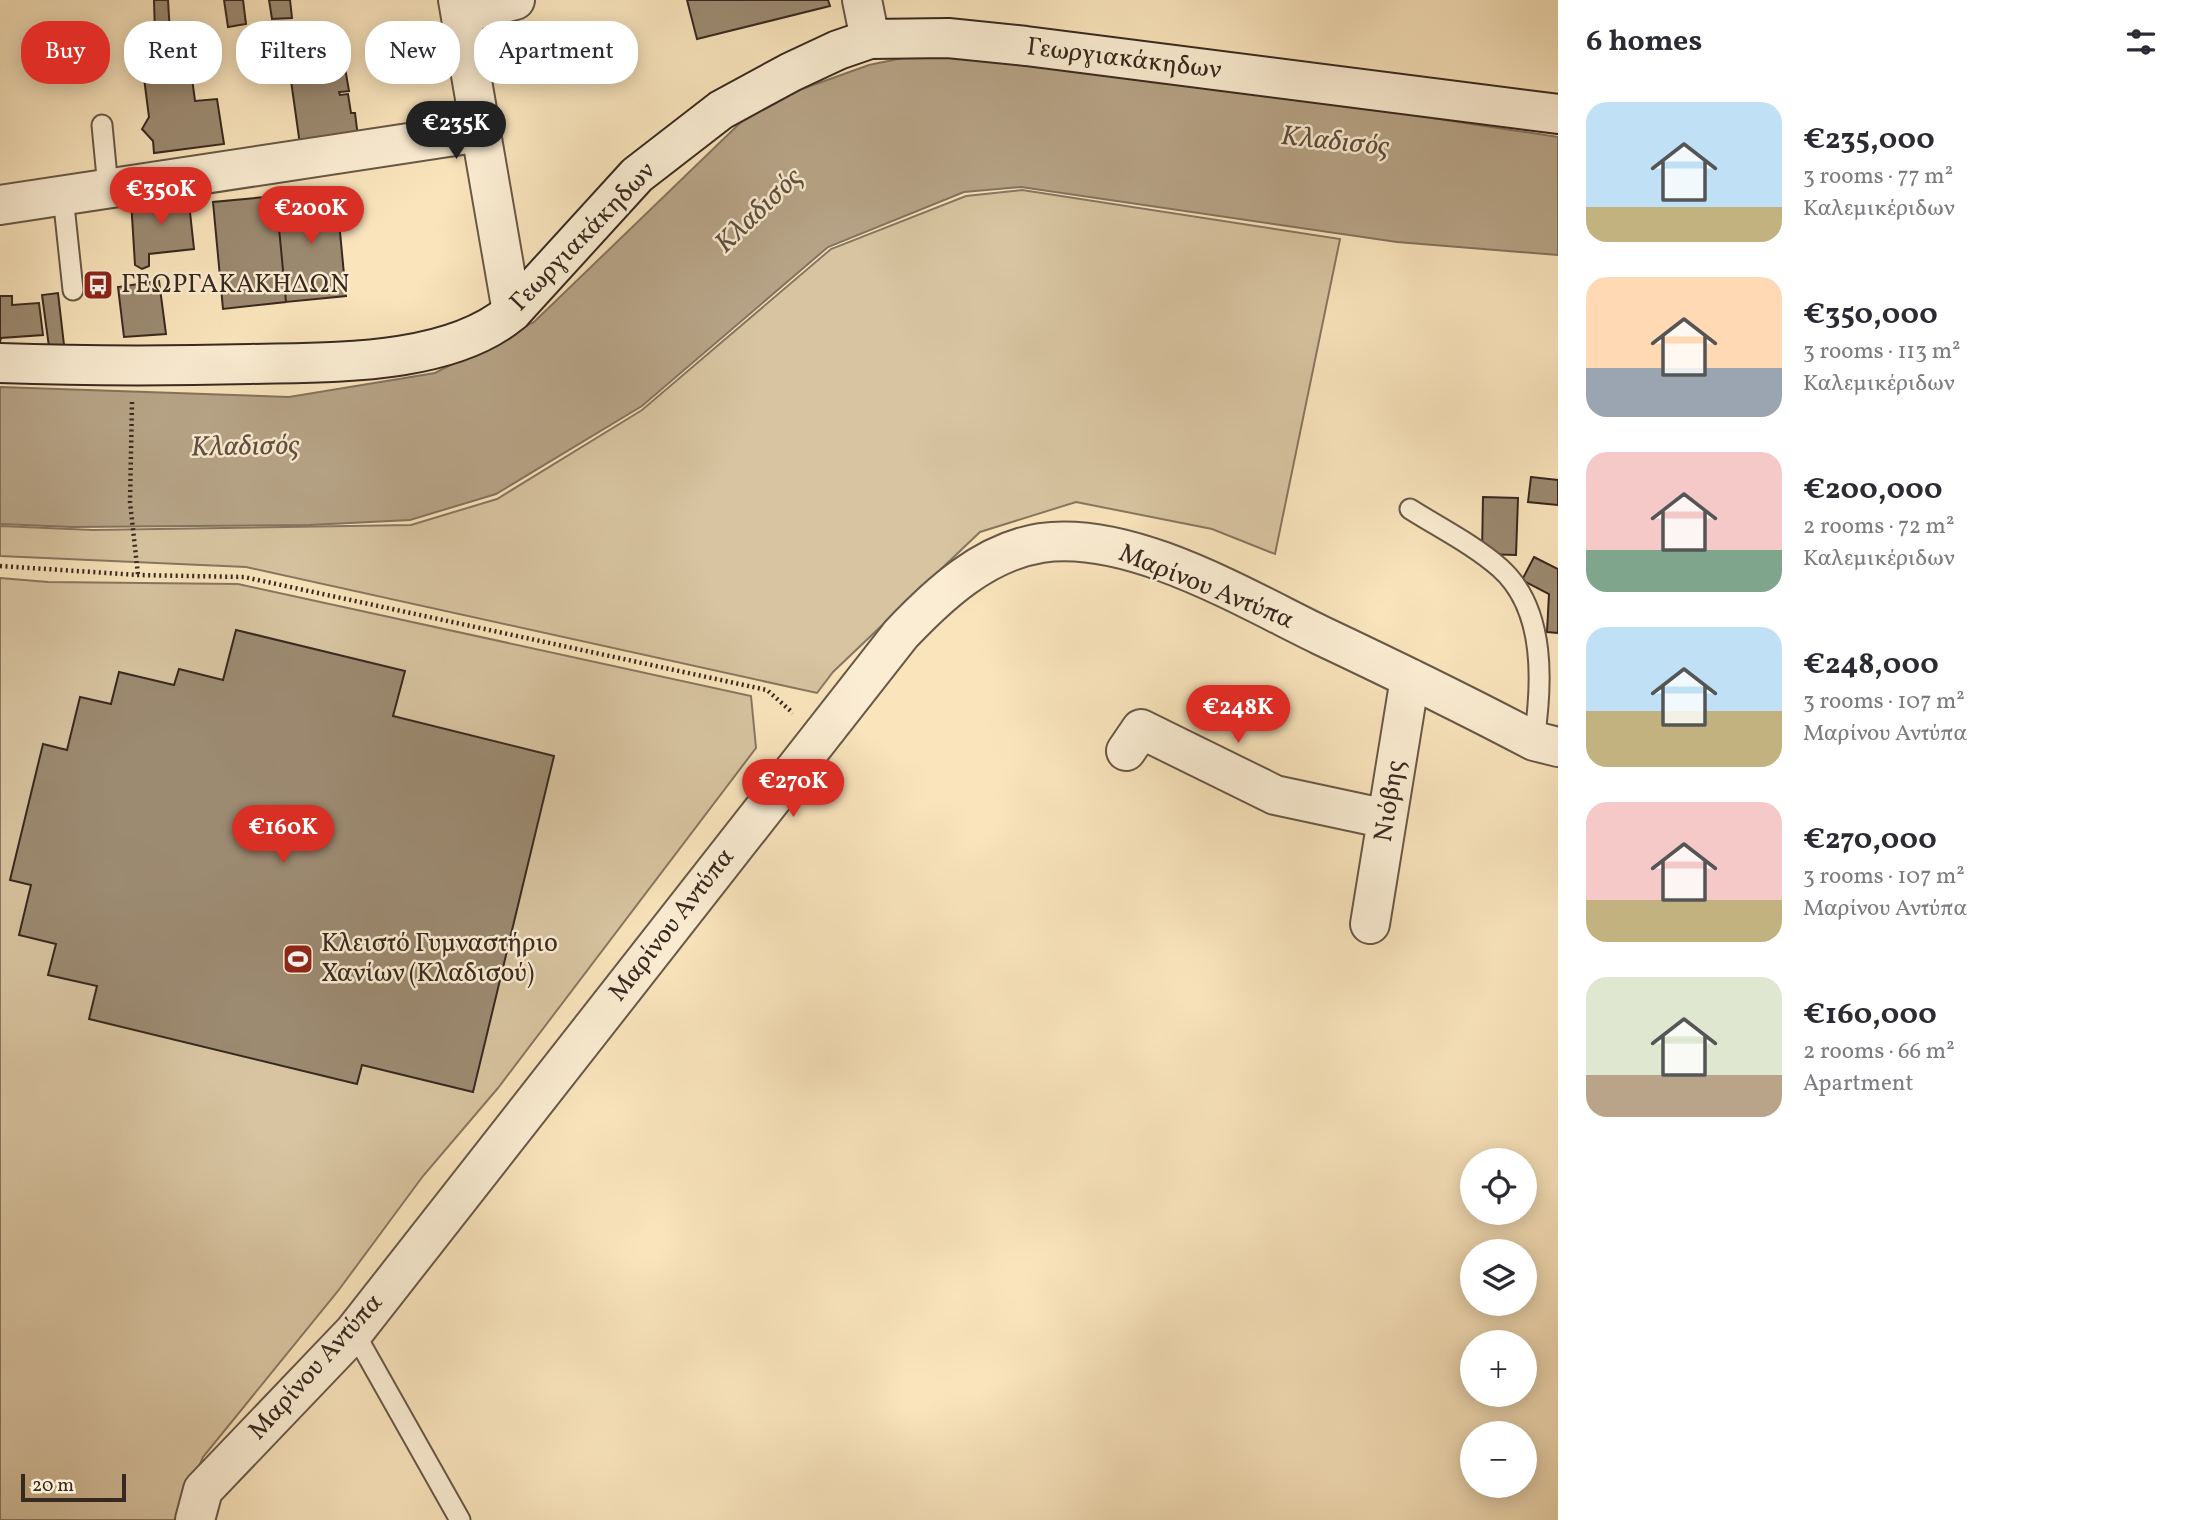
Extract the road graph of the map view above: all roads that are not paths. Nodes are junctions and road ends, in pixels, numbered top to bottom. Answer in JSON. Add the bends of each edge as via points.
{"nodes":[{"id":1,"x":515,"y":0,"type":"edge"},
{"id":2,"x":862,"y":0,"type":"edge"},
{"id":3,"x":459,"y":7,"type":"edge"},
{"id":4,"x":870,"y":40,"type":"junction"},
{"id":5,"x":1558,"y":114,"type":"edge"},
{"id":6,"x":102,"y":125,"type":"dead end"},
{"id":7,"x":481,"y":132,"type":"junction"},
{"id":8,"x":108,"y":188,"type":"junction"},
{"id":9,"x":63,"y":196,"type":"junction"},
{"id":10,"x":0,"y":205,"type":"edge"},
{"id":11,"x":72,"y":290,"type":"dead end"},
{"id":12,"x":512,"y":312,"type":"junction"},
{"id":13,"x":0,"y":363,"type":"edge"},
{"id":14,"x":1410,"y":509,"type":"dead end"},
{"id":15,"x":1409,"y":677,"type":"junction"},
{"id":16,"x":1546,"y":744,"type":"edge"},
{"id":17,"x":1126,"y":751,"type":"dead end"},
{"id":18,"x":1387,"y":819,"type":"junction"},
{"id":19,"x":1370,"y":924,"type":"dead end"},
{"id":20,"x":354,"y":1332,"type":"junction"},
{"id":21,"x":195,"y":1520,"type":"edge"},
{"id":22,"x":460,"y":1520,"type":"edge"}],
"edges":[{"from":1,"to":3,"type":"street"},
{"from":2,"to":4,"type":"street"},
{"from":3,"to":7,"type":"street"},
{"from":4,"to":5,"type":"street","name":"Γεωργιακάκηδων","via":[[948,37]]},
{"from":4,"to":12,"type":"street","name":"Γεωργιακάκηδων","via":[[826,55],[721,110],[637,175]]},
{"from":6,"to":8,"type":"lane"},
{"from":7,"to":8,"type":"street"},
{"from":7,"to":12,"type":"street"},
{"from":8,"to":9,"type":"street"},
{"from":9,"to":10,"type":"street"},
{"from":9,"to":11,"type":"lane"},
{"from":12,"to":13,"type":"street","name":"Γεωργιακάκηδων","via":[[496,326],[424,352],[348,361],[132,367]]},
{"from":14,"to":16,"type":"lane","via":[[1501,569],[1521,598],[1535,635]]},
{"from":15,"to":16,"type":"street","name":"Μαρίνου Αντύπα"},
{"from":15,"to":18,"type":"street","name":"Νιόβης"},
{"from":15,"to":20,"type":"street","name":"Μαρίνου Αντύπα","via":[[1156,561],[1080,542],[1040,543],[988,562],[944,591],[901,634]]},
{"from":17,"to":18,"type":"street","via":[[1141,729],[1275,795]]},
{"from":18,"to":19,"type":"street","name":"Νιόβης"},
{"from":20,"to":21,"type":"street","name":"Μαρίνου Αντύπα","via":[[203,1490]]},
{"from":20,"to":22,"type":"lane"}]}
